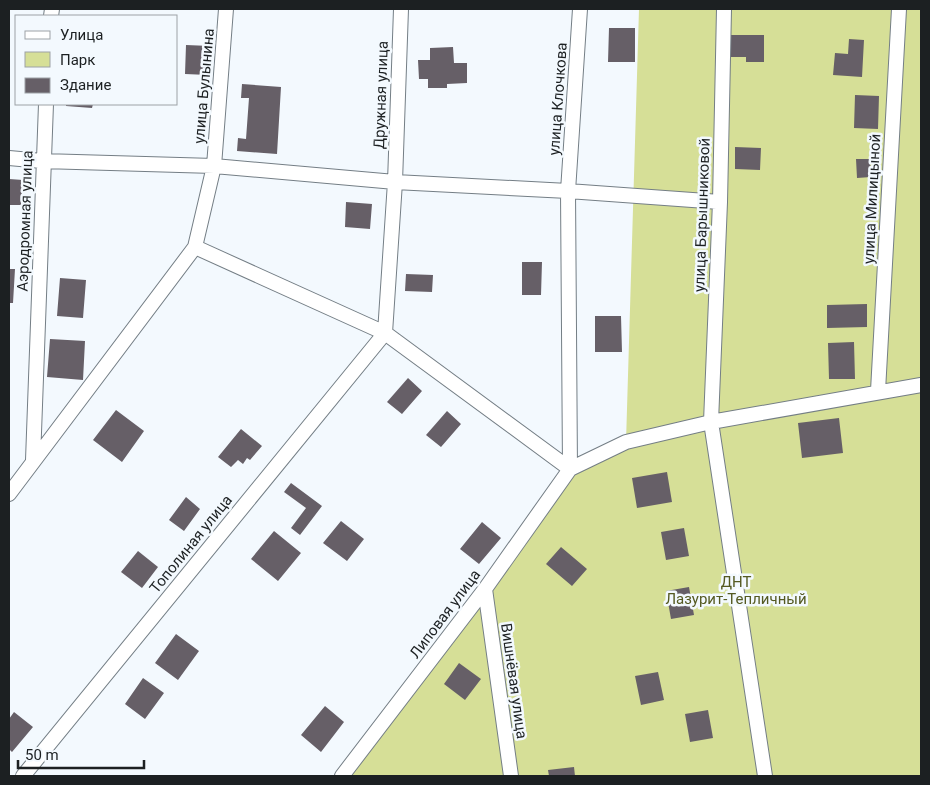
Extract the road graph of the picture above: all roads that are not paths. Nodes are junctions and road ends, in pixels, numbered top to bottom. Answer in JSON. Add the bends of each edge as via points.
{"nodes":[{"id":1,"x":226,"y":9,"type":"edge"},
{"id":2,"x":401,"y":9,"type":"edge"},
{"id":3,"x":580,"y":9,"type":"edge"},
{"id":4,"x":724,"y":9,"type":"edge"},
{"id":5,"x":899,"y":9,"type":"edge"},
{"id":6,"x":46,"y":105,"type":"edge"},
{"id":7,"x":9,"y":158,"type":"edge"},
{"id":8,"x":42,"y":161,"type":"junction"},
{"id":9,"x":214,"y":166,"type":"junction"},
{"id":10,"x":394,"y":182,"type":"junction"},
{"id":11,"x":568,"y":191,"type":"junction"},
{"id":12,"x":720,"y":202,"type":"junction"},
{"id":13,"x":195,"y":247,"type":"junction"},
{"id":14,"x":385,"y":333,"type":"junction"},
{"id":15,"x":921,"y":385,"type":"edge"},
{"id":16,"x":878,"y":392,"type":"junction"},
{"id":17,"x":711,"y":422,"type":"junction"},
{"id":18,"x":33,"y":460,"type":"junction"},
{"id":19,"x":570,"y":469,"type":"junction"},
{"id":20,"x":9,"y":494,"type":"edge"},
{"id":21,"x":485,"y":589,"type":"junction"},
{"id":22,"x":23,"y":776,"type":"edge"},
{"id":23,"x":342,"y":776,"type":"edge"},
{"id":24,"x":511,"y":776,"type":"edge"},
{"id":25,"x":765,"y":776,"type":"edge"}],
"edges":[{"from":1,"to":9,"type":"street","name":"улица Булынина"},
{"from":2,"to":10,"type":"street","name":"Дружная улица"},
{"from":3,"to":11,"type":"street","name":"улица Клочкова"},
{"from":4,"to":12,"type":"street","name":"улица Барышниковой"},
{"from":5,"to":16,"type":"street","name":"улица Милицыной"},
{"from":6,"to":8,"type":"street","name":"Аэродромная улица"},
{"from":7,"to":8,"type":"street"},
{"from":8,"to":9,"type":"street"},
{"from":8,"to":18,"type":"street","name":"Аэродромная улица"},
{"from":9,"to":10,"type":"street"},
{"from":9,"to":13,"type":"street","name":"улица Булынина"},
{"from":10,"to":11,"type":"street"},
{"from":10,"to":14,"type":"street","name":"Дружная улица"},
{"from":11,"to":12,"type":"street"},
{"from":11,"to":19,"type":"street","name":"улица Клочкова"},
{"from":12,"to":17,"type":"street","name":"улица Барышниковой"},
{"from":13,"to":14,"type":"street"},
{"from":13,"to":18,"type":"street"},
{"from":14,"to":19,"type":"street"},
{"from":14,"to":22,"type":"street","name":"Тополиная улица"},
{"from":15,"to":16,"type":"street"},
{"from":16,"to":17,"type":"street"},
{"from":17,"to":19,"type":"street","via":[[626,442]]},
{"from":17,"to":25,"type":"street","name":"улица Барышниковой"},
{"from":18,"to":20,"type":"street"},
{"from":19,"to":21,"type":"street","name":"Липовая улица"},
{"from":21,"to":23,"type":"street","name":"Липовая улица"},
{"from":21,"to":24,"type":"street","name":"Вишнёвая улица"}]}
